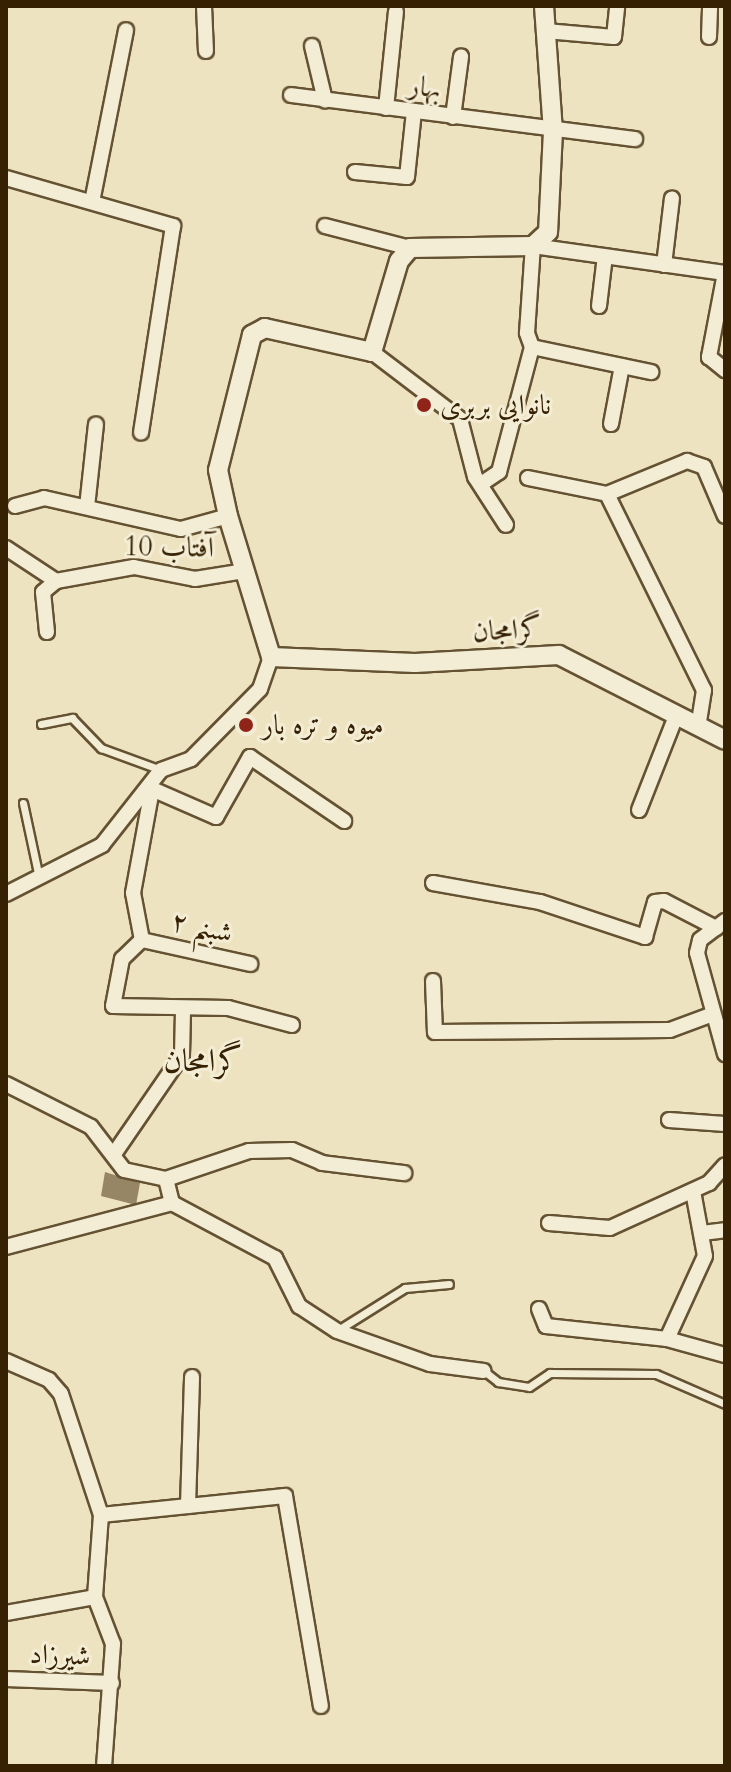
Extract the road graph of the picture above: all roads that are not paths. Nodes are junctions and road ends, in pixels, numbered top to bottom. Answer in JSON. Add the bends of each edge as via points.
{"nodes":[{"id":1,"x":204,"y":6,"type":"edge"},
{"id":2,"x":544,"y":6,"type":"edge"},
{"id":3,"x":617,"y":6,"type":"edge"},
{"id":4,"x":710,"y":6,"type":"edge"},
{"id":5,"x":396,"y":12,"type":"dead end"},
{"id":6,"x":126,"y":30,"type":"dead end"},
{"id":7,"x":546,"y":31,"type":"junction"},
{"id":8,"x":709,"y":37,"type":"dead end"},
{"id":9,"x":312,"y":46,"type":"dead end"},
{"id":10,"x":206,"y":51,"type":"dead end"},
{"id":11,"x":461,"y":57,"type":"dead end"},
{"id":12,"x":291,"y":95,"type":"dead end"},
{"id":13,"x":325,"y":100,"type":"junction"},
{"id":14,"x":386,"y":108,"type":"junction"},
{"id":15,"x":414,"y":112,"type":"junction"},
{"id":16,"x":453,"y":117,"type":"junction"},
{"id":17,"x":553,"y":131,"type":"junction"},
{"id":18,"x":635,"y":139,"type":"dead end"},
{"id":19,"x":355,"y":172,"type":"dead end"},
{"id":20,"x":6,"y":178,"type":"edge"},
{"id":21,"x":93,"y":197,"type":"junction"},
{"id":22,"x":672,"y":198,"type":"dead end"},
{"id":23,"x":325,"y":226,"type":"dead end"},
{"id":24,"x":533,"y":246,"type":"junction"},
{"id":25,"x":410,"y":248,"type":"junction"},
{"id":26,"x":605,"y":256,"type":"junction"},
{"id":27,"x":664,"y":265,"type":"junction"},
{"id":28,"x":725,"y":272,"type":"edge"},
{"id":29,"x":599,"y":306,"type":"dead end"},
{"id":30,"x":532,"y":347,"type":"junction"},
{"id":31,"x":372,"y":352,"type":"junction"},
{"id":32,"x":622,"y":366,"type":"junction"},
{"id":33,"x":725,"y":370,"type":"edge"},
{"id":34,"x":651,"y":372,"type":"dead end"},
{"id":35,"x":96,"y":424,"type":"dead end"},
{"id":36,"x":611,"y":424,"type":"dead end"},
{"id":37,"x":141,"y":433,"type":"dead end"},
{"id":38,"x":528,"y":478,"type":"dead end"},
{"id":39,"x":481,"y":484,"type":"junction"},
{"id":40,"x":607,"y":494,"type":"junction"},
{"id":41,"x":15,"y":506,"type":"dead end"},
{"id":42,"x":87,"y":507,"type":"junction"},
{"id":43,"x":228,"y":516,"type":"junction"},
{"id":44,"x":725,"y":516,"type":"edge"},
{"id":45,"x":506,"y":525,"type":"dead end"},
{"id":46,"x":6,"y":548,"type":"edge"},
{"id":47,"x":245,"y":571,"type":"junction"},
{"id":48,"x":56,"y":581,"type":"junction"},
{"id":49,"x":47,"y":632,"type":"dead end"},
{"id":50,"x":271,"y":657,"type":"junction"},
{"id":51,"x":676,"y":716,"type":"junction"},
{"id":52,"x":41,"y":724,"type":"dead end"},
{"id":53,"x":698,"y":727,"type":"junction"},
{"id":54,"x":725,"y":740,"type":"edge"},
{"id":55,"x":161,"y":770,"type":"junction"},
{"id":56,"x":152,"y":789,"type":"junction"},
{"id":57,"x":23,"y":803,"type":"dead end"},
{"id":58,"x":639,"y":810,"type":"dead end"},
{"id":59,"x":344,"y":821,"type":"dead end"},
{"id":60,"x":38,"y":873,"type":"junction"},
{"id":61,"x":433,"y":883,"type":"dead end"},
{"id":62,"x":6,"y":894,"type":"edge"},
{"id":63,"x":720,"y":924,"type":"edge"},
{"id":64,"x":142,"y":940,"type":"junction"},
{"id":65,"x":250,"y":964,"type":"dead end"},
{"id":66,"x":433,"y":981,"type":"dead end"},
{"id":67,"x":716,"y":1007,"type":"edge"},
{"id":68,"x":183,"y":1011,"type":"junction"},
{"id":69,"x":292,"y":1025,"type":"dead end"},
{"id":70,"x":725,"y":1054,"type":"edge"},
{"id":71,"x":6,"y":1084,"type":"edge"},
{"id":72,"x":669,"y":1120,"type":"dead end"},
{"id":73,"x":725,"y":1124,"type":"edge"},
{"id":74,"x":114,"y":1154,"type":"junction"},
{"id":75,"x":723,"y":1172,"type":"edge"},
{"id":76,"x":404,"y":1173,"type":"dead end"},
{"id":77,"x":166,"y":1179,"type":"junction"},
{"id":78,"x":693,"y":1191,"type":"junction"},
{"id":79,"x":172,"y":1203,"type":"junction"},
{"id":80,"x":549,"y":1223,"type":"dead end"},
{"id":81,"x":725,"y":1230,"type":"edge"},
{"id":82,"x":702,"y":1233,"type":"junction"},
{"id":83,"x":6,"y":1247,"type":"edge"},
{"id":84,"x":449,"y":1284,"type":"dead end"},
{"id":85,"x":539,"y":1309,"type":"dead end"},
{"id":86,"x":337,"y":1331,"type":"junction"},
{"id":87,"x":667,"y":1339,"type":"junction"},
{"id":88,"x":725,"y":1355,"type":"edge"},
{"id":89,"x":6,"y":1361,"type":"edge"},
{"id":90,"x":484,"y":1371,"type":"joint"},
{"id":91,"x":192,"y":1377,"type":"dead end"},
{"id":92,"x":725,"y":1404,"type":"edge"},
{"id":93,"x":188,"y":1506,"type":"junction"},
{"id":94,"x":101,"y":1515,"type":"junction"},
{"id":95,"x":95,"y":1597,"type":"junction"},
{"id":96,"x":6,"y":1613,"type":"edge"},
{"id":97,"x":6,"y":1679,"type":"edge"},
{"id":98,"x":112,"y":1683,"type":"junction"},
{"id":99,"x":321,"y":1706,"type":"dead end"},
{"id":100,"x":104,"y":1766,"type":"edge"}],
"edges":[{"from":1,"to":10,"type":"street"},
{"from":2,"to":7,"type":"street"},
{"from":3,"to":7,"type":"street","via":[[614,37]]},
{"from":4,"to":8,"type":"street"},
{"from":5,"to":14,"type":"street"},
{"from":6,"to":21,"type":"street"},
{"from":7,"to":17,"type":"street"},
{"from":9,"to":13,"type":"street"},
{"from":11,"to":16,"type":"street"},
{"from":12,"to":13,"type":"street","name":"بهار"},
{"from":13,"to":14,"type":"street","name":"بهار"},
{"from":14,"to":15,"type":"street","name":"بهار"},
{"from":15,"to":16,"type":"street","name":"بهار"},
{"from":15,"to":19,"type":"street","via":[[407,177]]},
{"from":16,"to":17,"type":"street","name":"بهار"},
{"from":17,"to":18,"type":"street","name":"بهار"},
{"from":17,"to":24,"type":"street","via":[[548,232]]},
{"from":20,"to":21,"type":"street"},
{"from":21,"to":37,"type":"street","via":[[173,226]]},
{"from":22,"to":27,"type":"street"},
{"from":23,"to":25,"type":"street"},
{"from":24,"to":25,"type":"street"},
{"from":24,"to":26,"type":"street"},
{"from":24,"to":30,"type":"street","via":[[527,333]]},
{"from":25,"to":31,"type":"street","via":[[399,261]]},
{"from":26,"to":27,"type":"street"},
{"from":26,"to":29,"type":"street"},
{"from":27,"to":28,"type":"street"},
{"from":28,"to":33,"type":"street","via":[[709,357]]},
{"from":30,"to":32,"type":"street"},
{"from":30,"to":39,"type":"street","via":[[499,472]]},
{"from":31,"to":39,"type":"street","via":[[451,407]]},
{"from":31,"to":43,"type":"street","via":[[265,328],[252,335],[218,470]]},
{"from":32,"to":34,"type":"street"},
{"from":32,"to":36,"type":"street"},
{"from":35,"to":42,"type":"street"},
{"from":38,"to":40,"type":"street"},
{"from":39,"to":45,"type":"street"},
{"from":40,"to":44,"type":"street","via":[[687,461],[704,467]]},
{"from":40,"to":53,"type":"street","via":[[704,690]]},
{"from":41,"to":42,"type":"street","via":[[44,498]]},
{"from":42,"to":43,"type":"street","via":[[181,529]]},
{"from":43,"to":47,"type":"street"},
{"from":46,"to":48,"type":"street"},
{"from":47,"to":48,"type":"street","name":"آفتاب 10","via":[[195,579],[134,567]]},
{"from":47,"to":50,"type":"street"},
{"from":48,"to":49,"type":"street","via":[[43,592]]},
{"from":50,"to":51,"type":"street","name":"گرامجان","via":[[415,663],[559,655]]},
{"from":50,"to":55,"type":"street","via":[[260,689],[191,759]]},
{"from":51,"to":53,"type":"street","name":"گرامجان"},
{"from":51,"to":58,"type":"street"},
{"from":52,"to":55,"type":"lane","via":[[72,718],[101,748]]},
{"from":53,"to":54,"type":"street","name":"گرامجان"},
{"from":55,"to":56,"type":"street"},
{"from":56,"to":59,"type":"street","via":[[216,817],[250,757]]},
{"from":56,"to":60,"type":"street","via":[[81,861]]},
{"from":56,"to":64,"type":"street","via":[[133,893]]},
{"from":57,"to":60,"type":"lane"},
{"from":60,"to":62,"type":"street"},
{"from":61,"to":63,"type":"street","via":[[540,902],[645,937],[655,902]]},
{"from":63,"to":67,"type":"street","via":[[697,953]]},
{"from":64,"to":65,"type":"street","name":"شبنم ۲"},
{"from":64,"to":68,"type":"street","via":[[122,959],[113,1006]]},
{"from":66,"to":67,"type":"street","via":[[435,1032],[670,1030]]},
{"from":67,"to":70,"type":"street"},
{"from":68,"to":69,"type":"street","via":[[228,1008]]},
{"from":68,"to":74,"type":"street","via":[[182,1055]]},
{"from":71,"to":74,"type":"street","via":[[91,1127]]},
{"from":72,"to":73,"type":"street"},
{"from":74,"to":77,"type":"street","via":[[124,1170]]},
{"from":75,"to":78,"type":"street"},
{"from":76,"to":77,"type":"street","via":[[322,1163],[292,1150],[249,1151]]},
{"from":77,"to":79,"type":"street"},
{"from":78,"to":80,"type":"street","via":[[610,1228]]},
{"from":78,"to":82,"type":"street"},
{"from":79,"to":83,"type":"street"},
{"from":79,"to":86,"type":"street","via":[[275,1258],[299,1306]]},
{"from":81,"to":82,"type":"street"},
{"from":82,"to":87,"type":"street","via":[[701,1268],[677,1304]]},
{"from":84,"to":86,"type":"lane","via":[[405,1288]]},
{"from":85,"to":87,"type":"street","via":[[546,1326]]},
{"from":86,"to":90,"type":"street","via":[[430,1364]]},
{"from":87,"to":88,"type":"street"},
{"from":89,"to":94,"type":"street","via":[[49,1380],[61,1394]]},
{"from":90,"to":92,"type":"lane","via":[[498,1382],[529,1387],[550,1373],[656,1374]]},
{"from":91,"to":93,"type":"street"},
{"from":93,"to":94,"type":"street"},
{"from":93,"to":99,"type":"street","via":[[285,1496]]},
{"from":94,"to":95,"type":"street"},
{"from":95,"to":96,"type":"street"},
{"from":95,"to":98,"type":"street","via":[[113,1644]]},
{"from":97,"to":98,"type":"street","name":"شیرزاد"},
{"from":98,"to":100,"type":"street"}]}
